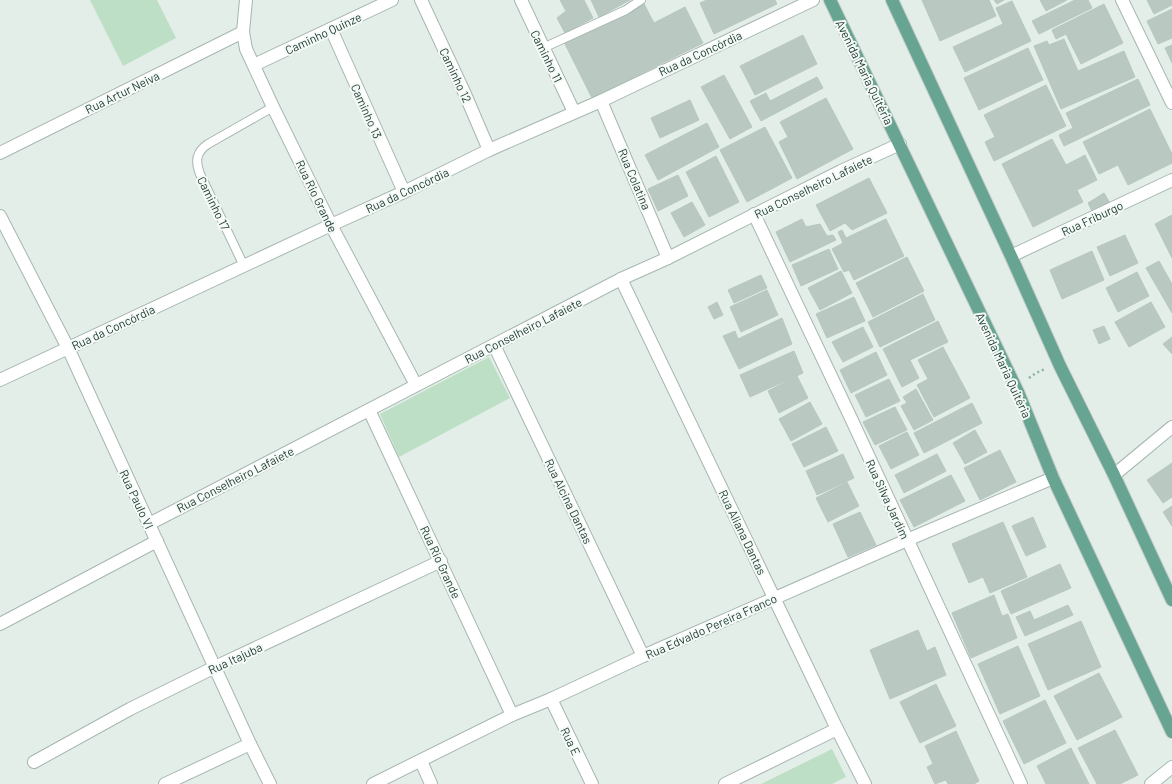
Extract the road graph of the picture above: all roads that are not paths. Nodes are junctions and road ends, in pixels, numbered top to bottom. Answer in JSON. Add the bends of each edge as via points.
{"nodes":[{"id":1,"x":246,"y":0,"type":"edge"},
{"id":2,"x":392,"y":0,"type":"edge"},
{"id":3,"x":421,"y":0,"type":"edge"},
{"id":4,"x":521,"y":0,"type":"edge"},
{"id":5,"x":641,"y":0,"type":"edge"},
{"id":6,"x":813,"y":0,"type":"edge"},
{"id":7,"x":830,"y":0,"type":"edge"},
{"id":8,"x":892,"y":0,"type":"edge"},
{"id":9,"x":1122,"y":0,"type":"edge"},
{"id":10,"x":331,"y":29,"type":"junction"},
{"id":11,"x":243,"y":32,"type":"junction"},
{"id":12,"x":543,"y":48,"type":"junction"},
{"id":13,"x":254,"y":65,"type":"junction"},
{"id":14,"x":601,"y":101,"type":"junction"},
{"id":15,"x":1172,"y":103,"type":"edge"},
{"id":16,"x":273,"y":107,"type":"junction"},
{"id":17,"x":574,"y":112,"type":"junction"},
{"id":18,"x":900,"y":144,"type":"junction"},
{"id":19,"x":489,"y":150,"type":"junction"},
{"id":20,"x":0,"y":153,"type":"edge"},
{"id":21,"x":1172,"y":180,"type":"edge"},
{"id":22,"x":404,"y":192,"type":"junction"},
{"id":23,"x":754,"y":214,"type":"junction"},
{"id":24,"x":0,"y":216,"type":"edge"},
{"id":25,"x":331,"y":225,"type":"junction"},
{"id":26,"x":1011,"y":256,"type":"junction"},
{"id":27,"x":668,"y":258,"type":"junction"},
{"id":28,"x":244,"y":266,"type":"junction"},
{"id":29,"x":621,"y":279,"type":"junction"},
{"id":30,"x":494,"y":345,"type":"junction"},
{"id":31,"x":68,"y":348,"type":"junction"},
{"id":32,"x":0,"y":380,"type":"edge"},
{"id":33,"x":416,"y":385,"type":"junction"},
{"id":34,"x":369,"y":410,"type":"junction"},
{"id":35,"x":1172,"y":427,"type":"edge"},
{"id":36,"x":1114,"y":475,"type":"junction"},
{"id":37,"x":1054,"y":478,"type":"junction"},
{"id":38,"x":149,"y":524,"type":"junction"},
{"id":39,"x":907,"y":540,"type":"junction"},
{"id":40,"x":157,"y":542,"type":"junction"},
{"id":41,"x":441,"y":561,"type":"junction"},
{"id":42,"x":775,"y":598,"type":"junction"},
{"id":43,"x":1172,"y":600,"type":"edge"},
{"id":44,"x":0,"y":624,"type":"edge"},
{"id":45,"x":643,"y":656,"type":"junction"},
{"id":46,"x":215,"y":667,"type":"junction"},
{"id":47,"x":551,"y":699,"type":"junction"},
{"id":48,"x":512,"y":715,"type":"junction"},
{"id":49,"x":837,"y":729,"type":"junction"},
{"id":50,"x":1172,"y":732,"type":"edge"},
{"id":51,"x":250,"y":744,"type":"junction"},
{"id":52,"x":421,"y":761,"type":"junction"},
{"id":53,"x":34,"y":762,"type":"dead end"},
{"id":54,"x":1172,"y":767,"type":"edge"},
{"id":55,"x":165,"y":784,"type":"edge"},
{"id":56,"x":270,"y":784,"type":"edge"},
{"id":57,"x":373,"y":784,"type":"edge"},
{"id":58,"x":431,"y":784,"type":"edge"},
{"id":59,"x":592,"y":784,"type":"edge"},
{"id":60,"x":725,"y":784,"type":"edge"},
{"id":61,"x":865,"y":784,"type":"edge"},
{"id":62,"x":1021,"y":784,"type":"edge"},
{"id":63,"x":1151,"y":784,"type":"edge"}],
"edges":[{"from":1,"to":11,"type":"street","name":"Rua Rio Grande"},
{"from":2,"to":10,"type":"street","name":"Caminho Quinze"},
{"from":3,"to":19,"type":"street","name":"Caminho 12"},
{"from":4,"to":12,"type":"street","name":"Caminho 11"},
{"from":5,"to":12,"type":"lane","via":[[626,10]]},
{"from":6,"to":14,"type":"street","name":"Rua da Concórdia"},
{"from":7,"to":18,"type":"main road","name":"Avenida Maria Quitéria"},
{"from":8,"to":26,"type":"main road"},
{"from":9,"to":15,"type":"street"},
{"from":10,"to":13,"type":"street","name":"Caminho Quinze"},
{"from":10,"to":22,"type":"street","name":"Caminho 13"},
{"from":11,"to":13,"type":"street","name":"Rua Rio Grande","via":[[246,49]]},
{"from":11,"to":20,"type":"street","name":"Rua Artur Neiva"},
{"from":12,"to":17,"type":"street","name":"Caminho 11"},
{"from":13,"to":16,"type":"street","name":"Rua Rio Grande"},
{"from":14,"to":17,"type":"street","name":"Rua da Concórdia"},
{"from":14,"to":27,"type":"street","name":"Rua Colatina"},
{"from":16,"to":25,"type":"street","name":"Rua Rio Grande"},
{"from":16,"to":28,"type":"lane","name":"Caminho 17","via":[[208,144],[198,153],[200,174]]},
{"from":17,"to":19,"type":"street","name":"Rua da Concórdia"},
{"from":18,"to":23,"type":"street","name":"Rua Conselheiro Lafaiete"},
{"from":18,"to":37,"type":"main road","name":"Avenida Maria Quitéria","via":[[1018,392]]},
{"from":19,"to":22,"type":"street","name":"Rua da Concórdia"},
{"from":21,"to":26,"type":"street","name":"Rua Friburgo"},
{"from":22,"to":25,"type":"street","name":"Rua da Concórdia"},
{"from":23,"to":27,"type":"street","name":"Rua Conselheiro Lafaiete"},
{"from":23,"to":39,"type":"street","name":"Rua Silva Jardim"},
{"from":24,"to":31,"type":"street","name":"Rua Paulo VI"},
{"from":25,"to":28,"type":"street","name":"Rua da Concórdia"},
{"from":25,"to":33,"type":"street","name":"Rua Rio Grande"},
{"from":26,"to":36,"type":"main road","via":[[1060,366]]},
{"from":27,"to":29,"type":"street","name":"Rua Conselheiro Lafaiete"},
{"from":28,"to":31,"type":"street","name":"Rua da Concórdia"},
{"from":29,"to":30,"type":"street","name":"Rua Conselheiro Lafaiete"},
{"from":29,"to":42,"type":"street","name":"Rua Aliana Dantas"},
{"from":30,"to":33,"type":"street","name":"Rua Conselheiro Lafaiete"},
{"from":30,"to":45,"type":"street","name":"Rua Alcina Dantas"},
{"from":31,"to":32,"type":"street","name":"Rua da Concórdia"},
{"from":31,"to":38,"type":"street","name":"Rua Paulo VI"},
{"from":33,"to":34,"type":"street","name":"Rua Conselheiro Lafaiete"},
{"from":34,"to":38,"type":"street","name":"Rua Conselheiro Lafaiete"},
{"from":34,"to":41,"type":"street","name":"Rua Rio Grande"},
{"from":35,"to":36,"type":"street"},
{"from":36,"to":43,"type":"main road"},
{"from":37,"to":39,"type":"street","name":"Rua Edvaldo Pereira Franco"},
{"from":37,"to":50,"type":"main road","name":"Avenida Maria Quitéria"},
{"from":38,"to":40,"type":"street","name":"Rua Paulo VI"},
{"from":39,"to":42,"type":"street","name":"Rua Edvaldo Pereira Franco"},
{"from":39,"to":62,"type":"street","name":"Rua Silva Jardim"},
{"from":40,"to":44,"type":"street"},
{"from":40,"to":46,"type":"street","name":"Rua Paulo VI"},
{"from":41,"to":46,"type":"street","name":"Rua Itajuba"},
{"from":41,"to":48,"type":"street","name":"Rua Rio Grande"},
{"from":42,"to":45,"type":"street","name":"Rua Edvaldo Pereira Franco"},
{"from":42,"to":49,"type":"street","name":"Rua Aliana Dantas"},
{"from":45,"to":47,"type":"street","name":"Rua Edvaldo Pereira Franco"},
{"from":46,"to":51,"type":"street","name":"Rua Paulo VI"},
{"from":46,"to":53,"type":"street","name":"Rua Itajuba","via":[[130,709]]},
{"from":47,"to":48,"type":"street","name":"Rua Edvaldo Pereira Franco"},
{"from":47,"to":59,"type":"street","name":"Rua E"},
{"from":48,"to":52,"type":"street","name":"Rua Edvaldo Pereira Franco"},
{"from":49,"to":60,"type":"street"},
{"from":49,"to":61,"type":"street","name":"Rua Aliana Dantas"},
{"from":51,"to":55,"type":"street"},
{"from":51,"to":56,"type":"street","name":"Rua Paulo VI"},
{"from":52,"to":57,"type":"street","name":"Rua Edvaldo Pereira Franco"},
{"from":52,"to":58,"type":"street"},
{"from":54,"to":63,"type":"street"}]}
